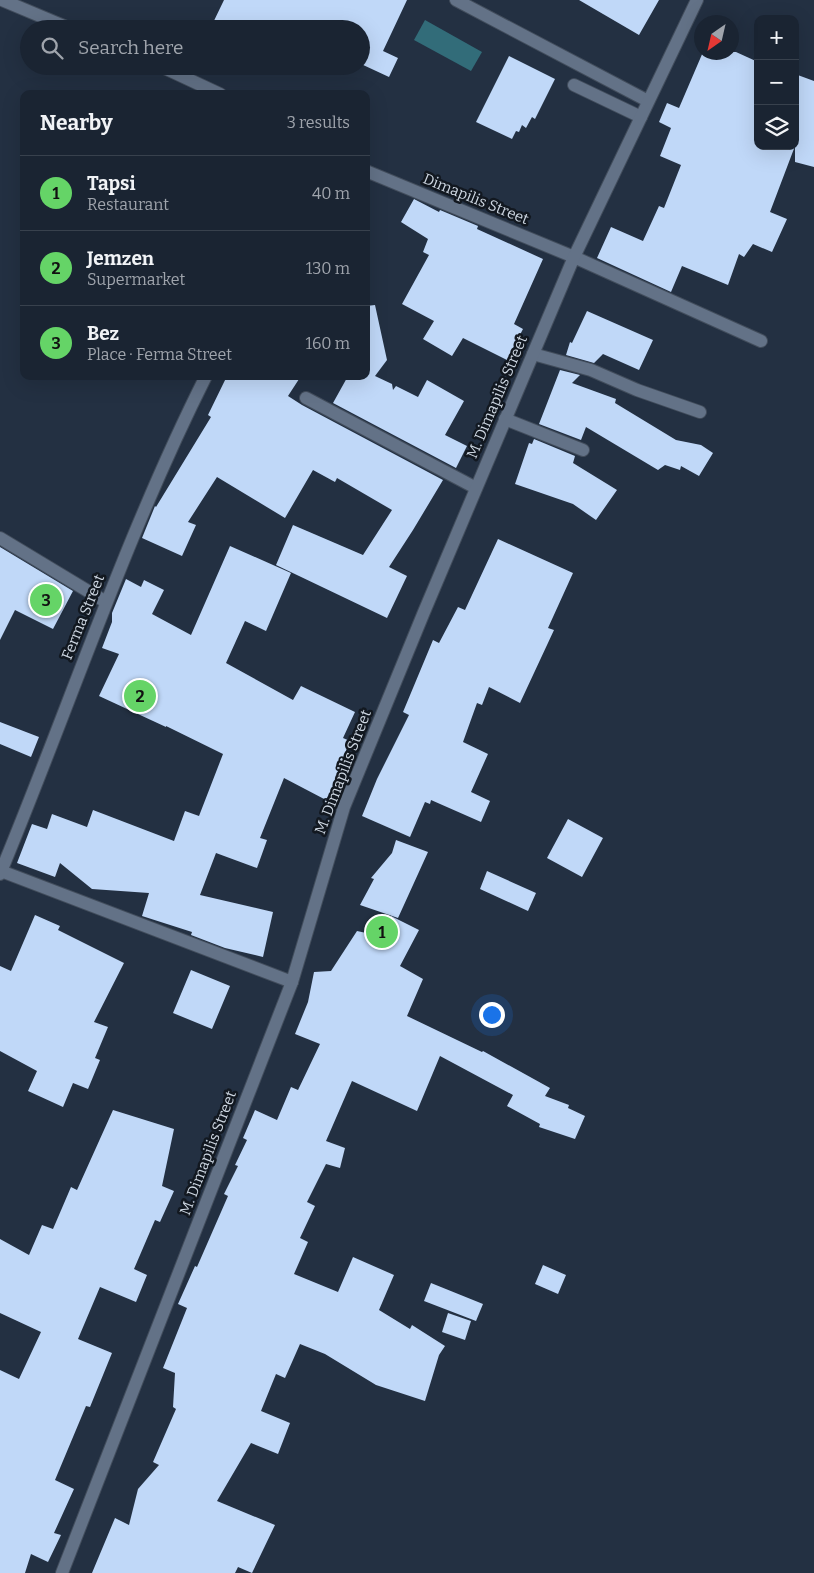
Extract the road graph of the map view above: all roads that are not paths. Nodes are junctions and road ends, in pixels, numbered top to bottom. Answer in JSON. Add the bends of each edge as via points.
{"nodes":[{"id":1,"x":2,"y":0,"type":"edge"},
{"id":2,"x":456,"y":0,"type":"edge"},
{"id":3,"x":697,"y":0,"type":"edge"},
{"id":4,"x":50,"y":20,"type":"edge"},
{"id":5,"x":179,"y":75,"type":"edge"},
{"id":6,"x":574,"y":85,"type":"dead end"},
{"id":7,"x":211,"y":90,"type":"edge"},
{"id":8,"x":648,"y":101,"type":"junction"},
{"id":9,"x":640,"y":116,"type":"junction"},
{"id":10,"x":370,"y":173,"type":"edge"},
{"id":11,"x":574,"y":257,"type":"junction"},
{"id":12,"x":761,"y":341,"type":"dead end"},
{"id":13,"x":533,"y":354,"type":"junction"},
{"id":14,"x":204,"y":380,"type":"edge"},
{"id":15,"x":306,"y":398,"type":"dead end"},
{"id":16,"x":700,"y":412,"type":"dead end"},
{"id":17,"x":505,"y":419,"type":"junction"},
{"id":18,"x":583,"y":450,"type":"dead end"},
{"id":19,"x":476,"y":488,"type":"junction"},
{"id":20,"x":0,"y":538,"type":"edge"},
{"id":21,"x":106,"y":602,"type":"junction"},
{"id":22,"x":1,"y":872,"type":"edge"},
{"id":23,"x":292,"y":982,"type":"junction"},
{"id":24,"x":62,"y":1573,"type":"edge"}],
"edges":[{"from":1,"to":4,"type":"street"},
{"from":2,"to":8,"type":"street"},
{"from":3,"to":8,"type":"street","name":"M. Dimapilis Street"},
{"from":5,"to":7,"type":"street"},
{"from":6,"to":9,"type":"street"},
{"from":8,"to":9,"type":"street","name":"M. Dimapilis Street"},
{"from":9,"to":11,"type":"street","name":"M. Dimapilis Street"},
{"from":10,"to":11,"type":"street","name":"Dimapilis Street"},
{"from":11,"to":12,"type":"street","name":"Dimapilis Street"},
{"from":11,"to":13,"type":"street","name":"M. Dimapilis Street"},
{"from":13,"to":16,"type":"street","via":[[590,370]]},
{"from":13,"to":17,"type":"street","name":"M. Dimapilis Street"},
{"from":14,"to":21,"type":"street","name":"Ferma Street"},
{"from":15,"to":19,"type":"street"},
{"from":17,"to":18,"type":"street"},
{"from":17,"to":19,"type":"street","name":"M. Dimapilis Street"},
{"from":19,"to":23,"type":"street","name":"M. Dimapilis Street","via":[[344,807]]},
{"from":20,"to":21,"type":"street"},
{"from":21,"to":22,"type":"street","name":"Ferma Street"},
{"from":22,"to":23,"type":"street"},
{"from":23,"to":24,"type":"street","name":"M. Dimapilis Street"}]}
